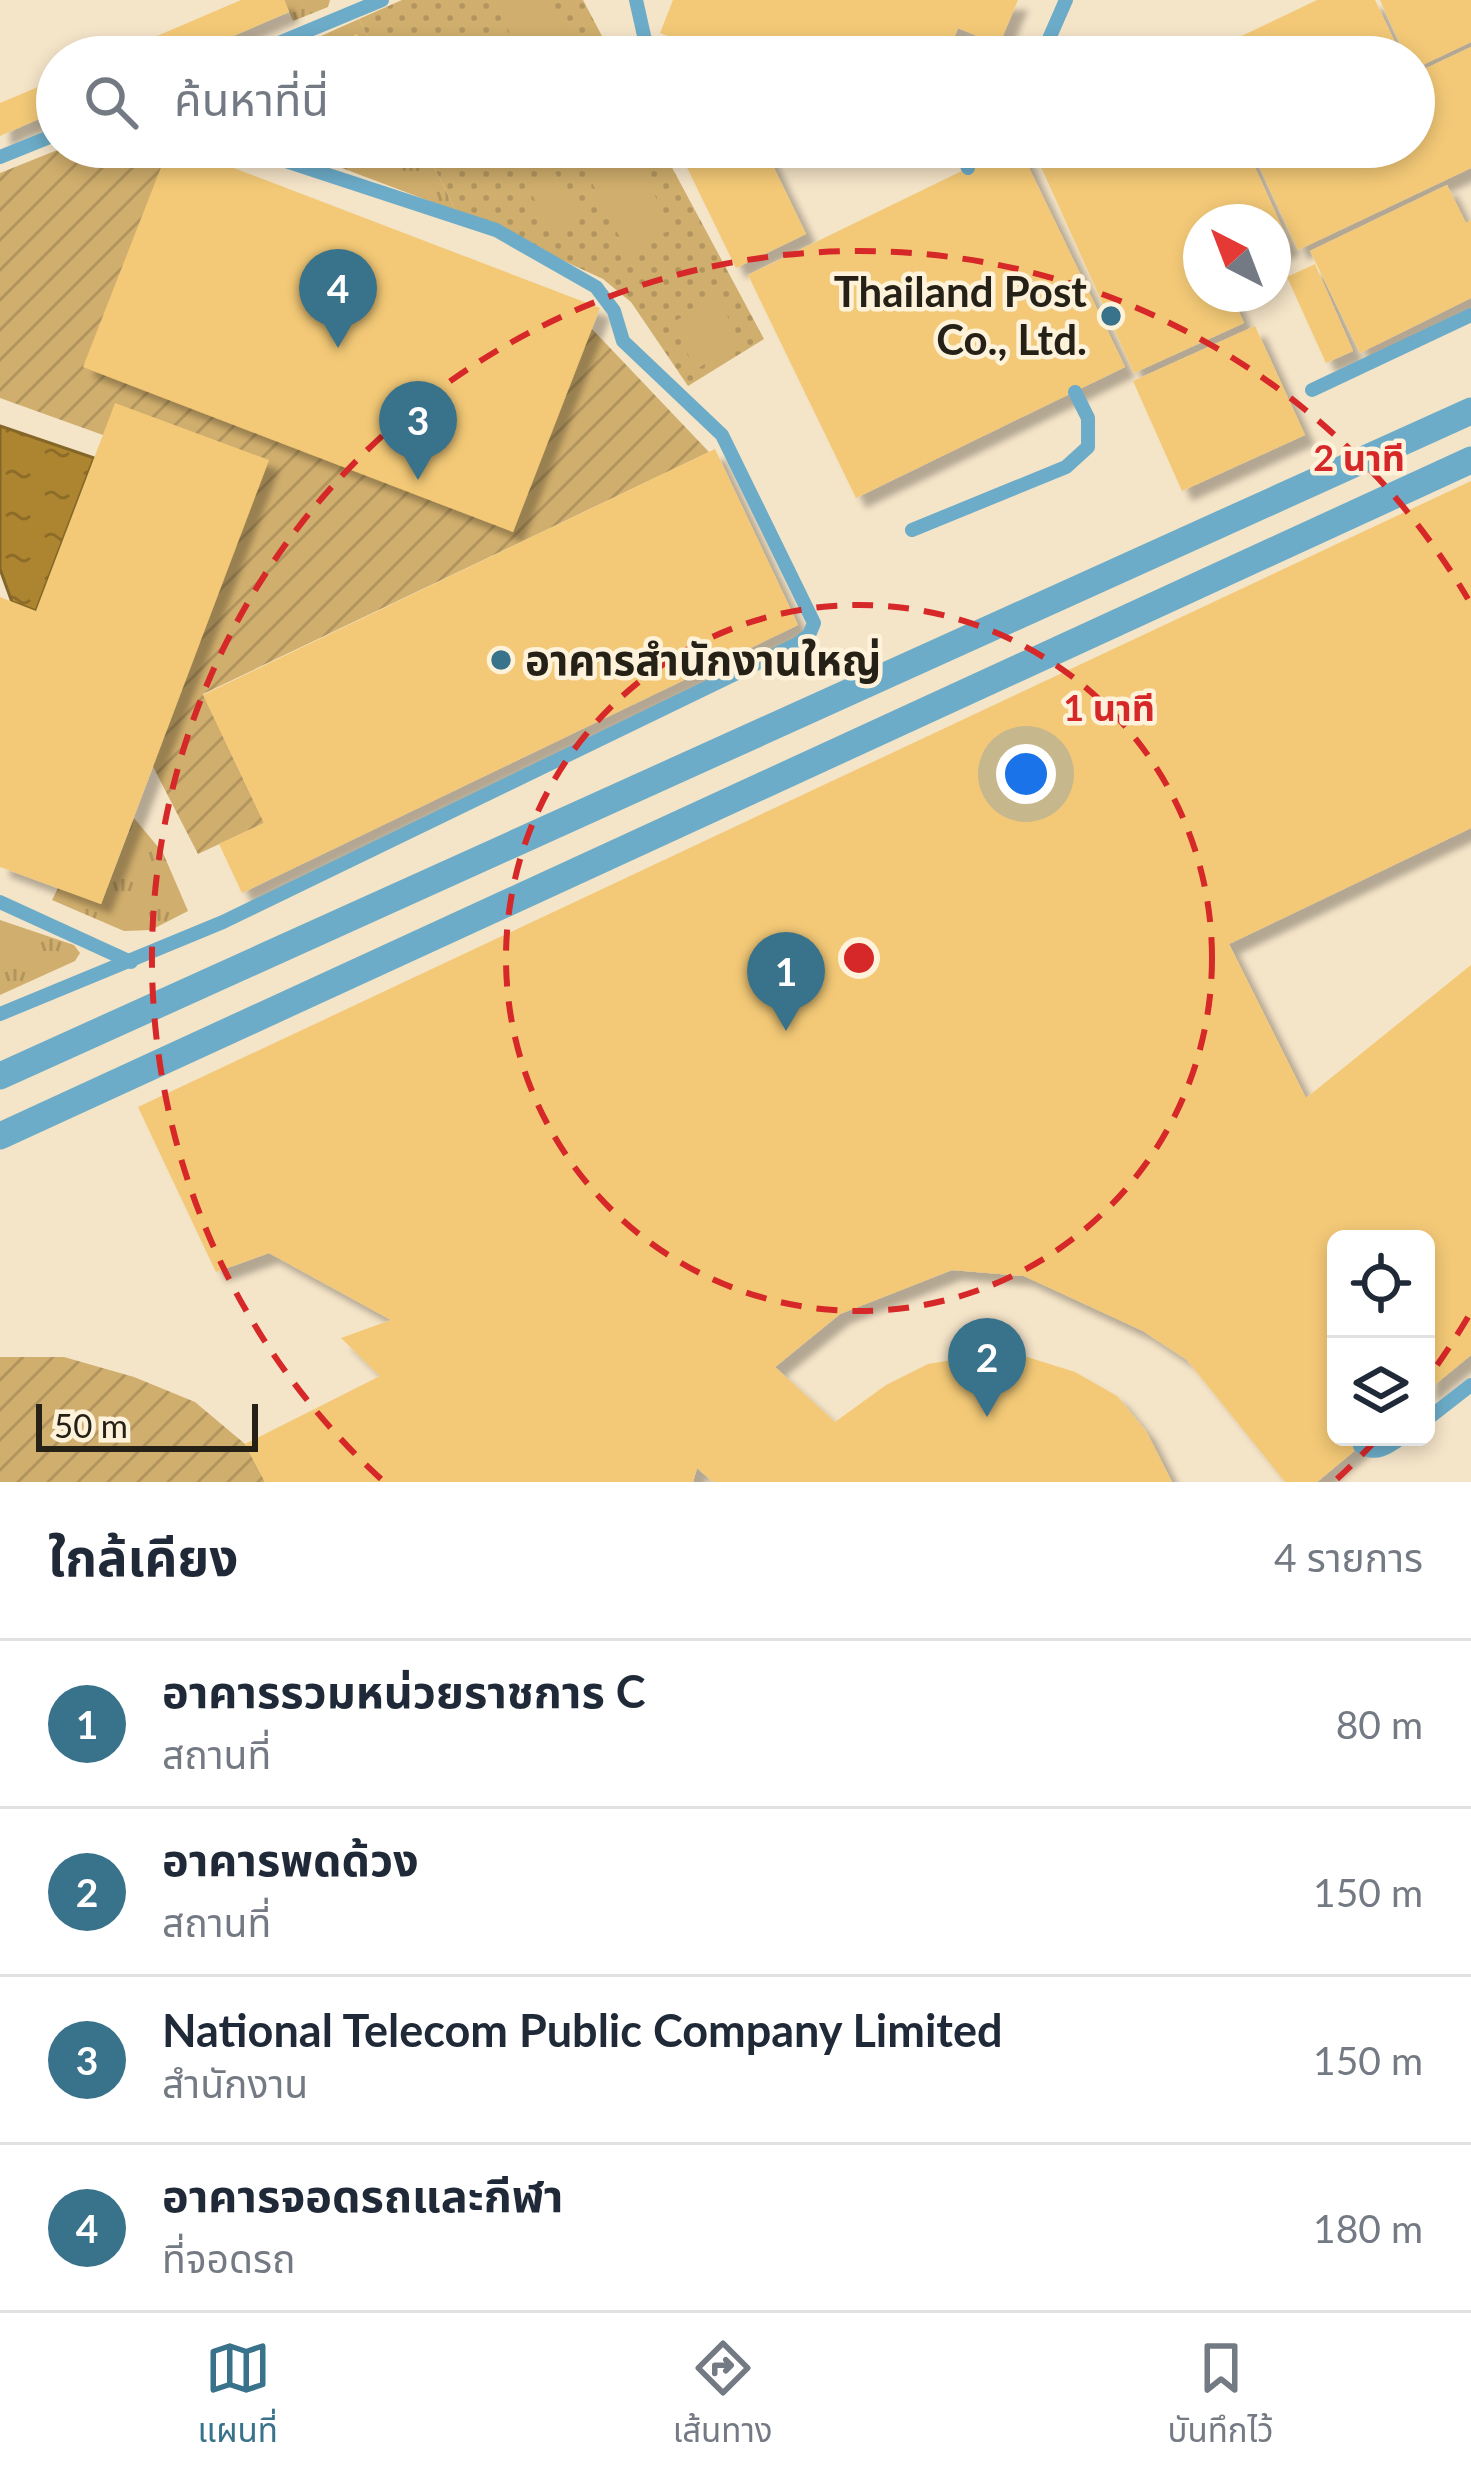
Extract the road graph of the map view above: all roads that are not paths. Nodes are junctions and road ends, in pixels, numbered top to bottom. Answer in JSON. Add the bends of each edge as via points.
{"nodes":[{"id":1,"x":382,"y":0,"type":"edge"},
{"id":2,"x":636,"y":0,"type":"edge"},
{"id":3,"x":1066,"y":0,"type":"edge"},
{"id":4,"x":295,"y":36,"type":"edge"},
{"id":5,"x":644,"y":36,"type":"edge"},
{"id":6,"x":1050,"y":36,"type":"edge"},
{"id":7,"x":36,"y":142,"type":"edge"},
{"id":8,"x":0,"y":157,"type":"edge"},
{"id":9,"x":308,"y":168,"type":"edge"},
{"id":10,"x":1471,"y":315,"type":"edge"},
{"id":11,"x":1312,"y":390,"type":"dead end"},
{"id":12,"x":1075,"y":392,"type":"dead end"},
{"id":13,"x":1471,"y":411,"type":"edge"},
{"id":14,"x":1471,"y":460,"type":"edge"},
{"id":15,"x":912,"y":530,"type":"dead end"},
{"id":16,"x":0,"y":902,"type":"edge"},
{"id":17,"x":131,"y":962,"type":"junction"},
{"id":18,"x":0,"y":1014,"type":"edge"},
{"id":19,"x":0,"y":1076,"type":"edge"},
{"id":20,"x":0,"y":1136,"type":"edge"},
{"id":21,"x":1471,"y":1385,"type":"edge"},
{"id":22,"x":1435,"y":1413,"type":"edge"},
{"id":23,"x":1360,"y":1446,"type":"dead end"},
{"id":24,"x":1391,"y":1446,"type":"edge"}],
"edges":[{"from":1,"to":4,"type":"lane"},
{"from":2,"to":5,"type":"lane"},
{"from":3,"to":6,"type":"lane"},
{"from":7,"to":8,"type":"lane"},
{"from":9,"to":17,"type":"lane","via":[[496,230],[596,287],[623,341],[722,435],[814,623],[797,644]]},
{"from":10,"to":11,"type":"lane"},
{"from":12,"to":15,"type":"lane","via":[[1088,418],[1088,447],[1066,467]]},
{"from":13,"to":19,"type":"street"},
{"from":14,"to":20,"type":"street"},
{"from":16,"to":17,"type":"lane"},
{"from":17,"to":18,"type":"lane"},
{"from":21,"to":22,"type":"lane"},
{"from":23,"to":24,"type":"lane"}]}
